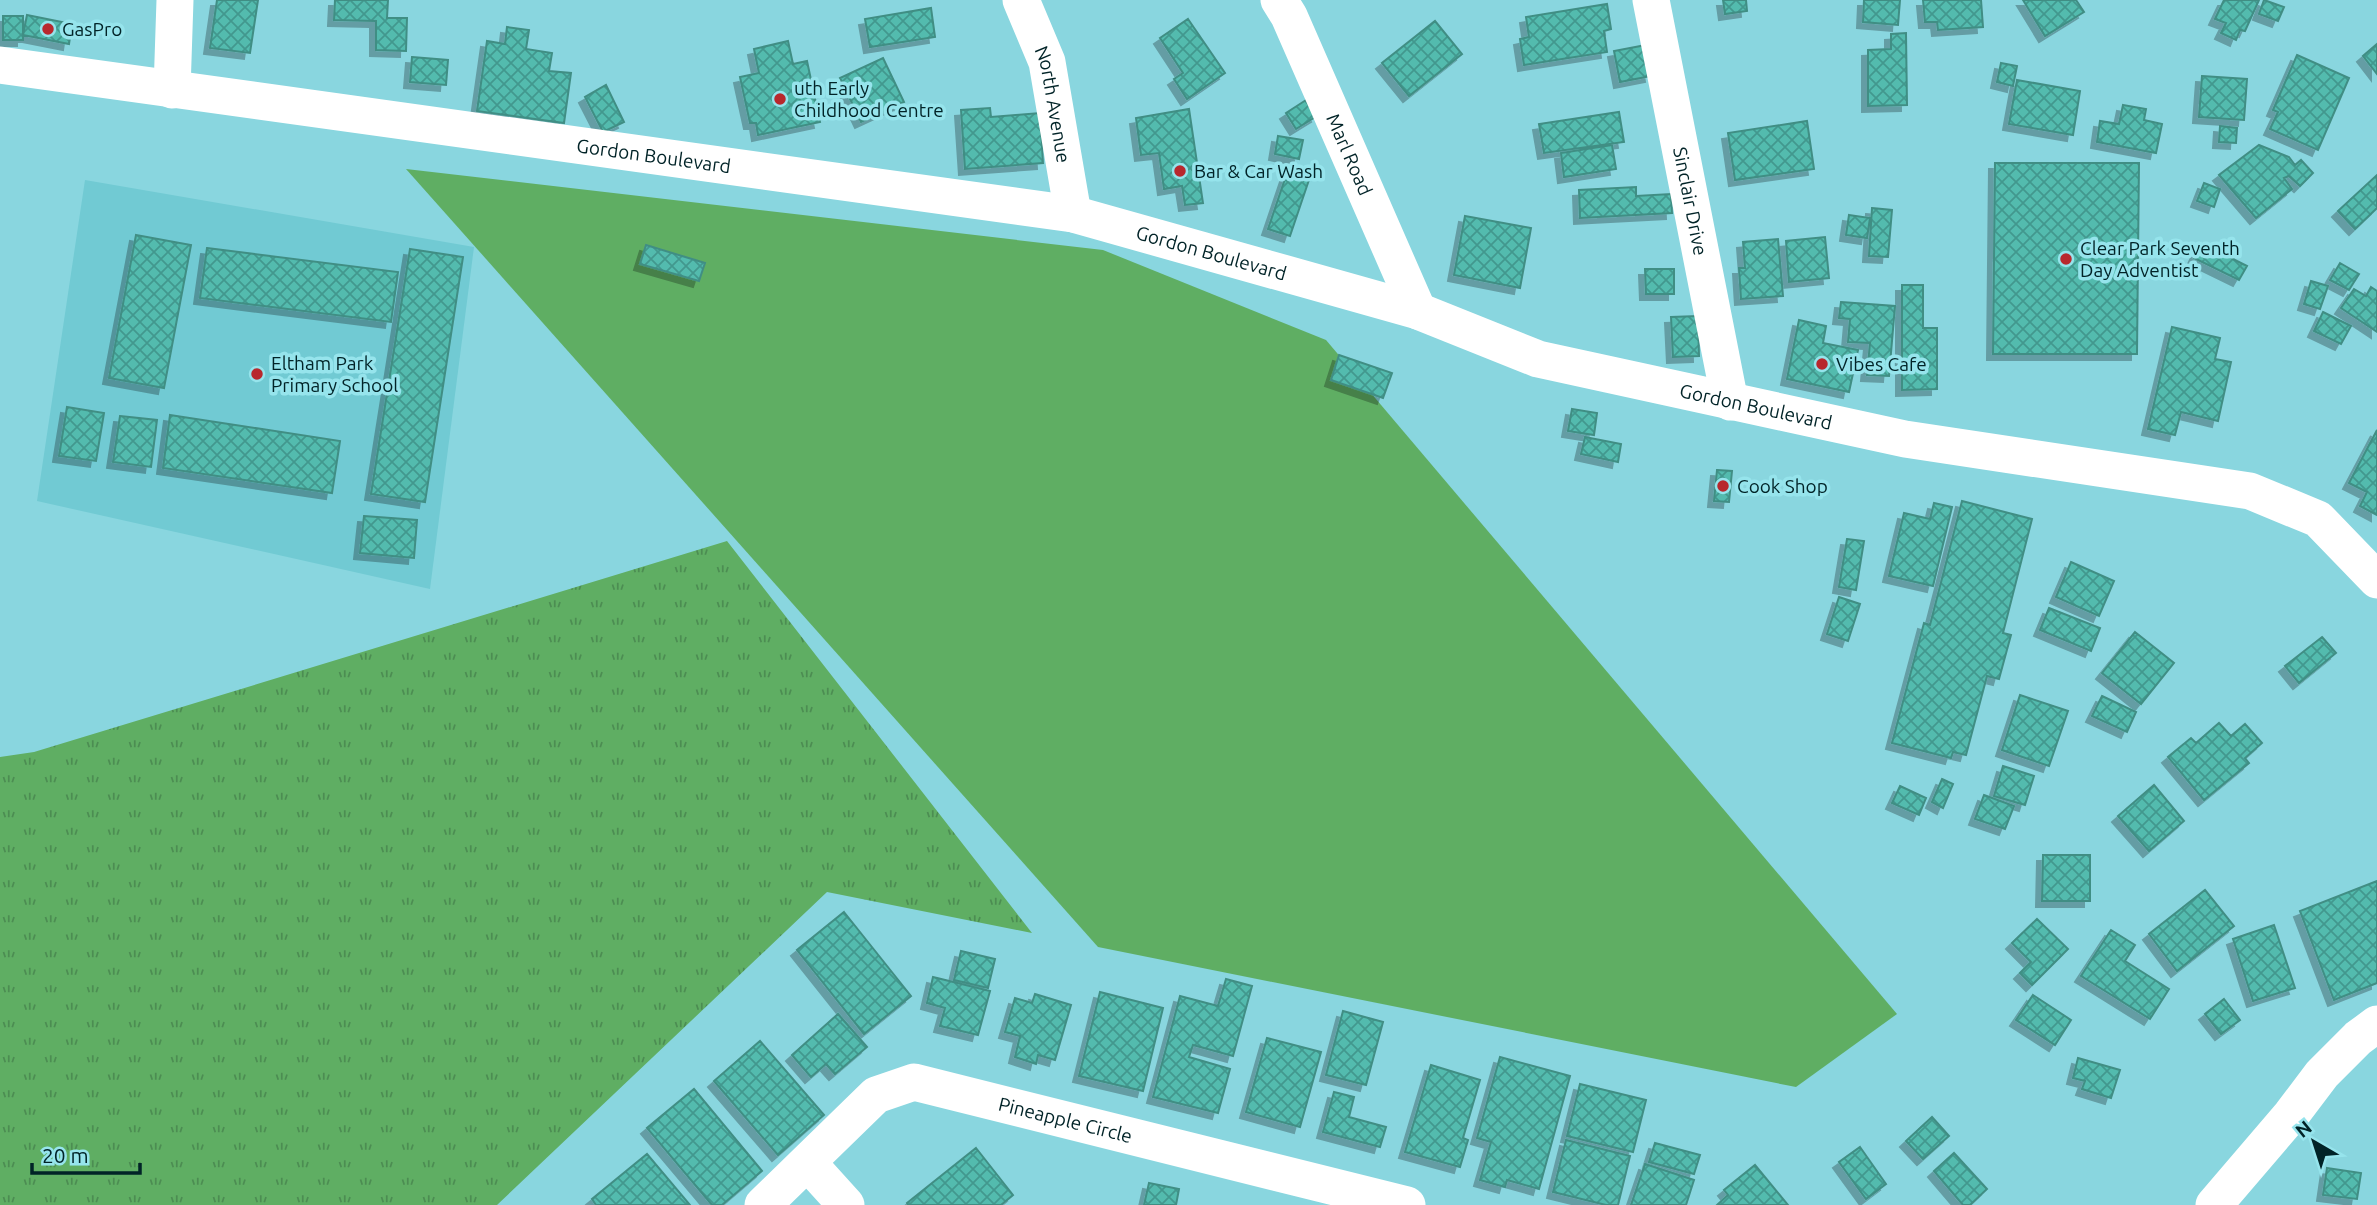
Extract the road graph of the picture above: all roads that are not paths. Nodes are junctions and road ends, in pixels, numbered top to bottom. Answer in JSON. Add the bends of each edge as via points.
{"nodes":[{"id":1,"x":176,"y":0,"type":"edge"},
{"id":2,"x":1021,"y":0,"type":"edge"},
{"id":3,"x":1279,"y":0,"type":"edge"},
{"id":4,"x":1651,"y":0,"type":"edge"},
{"id":5,"x":0,"y":65,"type":"edge"},
{"id":6,"x":172,"y":90,"type":"junction"},
{"id":7,"x":1073,"y":214,"type":"junction"},
{"id":8,"x":1418,"y":312,"type":"junction"},
{"id":9,"x":1730,"y":402,"type":"junction"},
{"id":10,"x":2377,"y":578,"type":"edge"},
{"id":11,"x":2377,"y":1024,"type":"edge"},
{"id":12,"x":808,"y":1163,"type":"junction"},
{"id":13,"x":763,"y":1205,"type":"edge"},
{"id":14,"x":846,"y":1205,"type":"edge"},
{"id":15,"x":1407,"y":1205,"type":"edge"},
{"id":16,"x":2214,"y":1205,"type":"edge"}],
"edges":[{"from":1,"to":6,"type":"street"},
{"from":2,"to":7,"type":"street","name":"North Avenue","via":[[1047,62]]},
{"from":3,"to":8,"type":"street","name":"Marl Road"},
{"from":4,"to":9,"type":"street","name":"Sinclair Drive"},
{"from":5,"to":6,"type":"street","name":"Gordon Boulevard"},
{"from":6,"to":7,"type":"street","name":"Gordon Boulevard"},
{"from":7,"to":8,"type":"street","name":"Gordon Boulevard"},
{"from":8,"to":9,"type":"street","name":"Gordon Boulevard","via":[[1538,359]]},
{"from":9,"to":10,"type":"street","name":"Gordon Boulevard","via":[[1905,439],[2250,491],[2318,519]]},
{"from":11,"to":16,"type":"street","via":[[2322,1074]]},
{"from":12,"to":13,"type":"street","name":"Pineapple Circle"},
{"from":12,"to":14,"type":"street"},
{"from":12,"to":15,"type":"street","name":"Pineapple Circle","via":[[876,1095],[914,1082]]}]}
